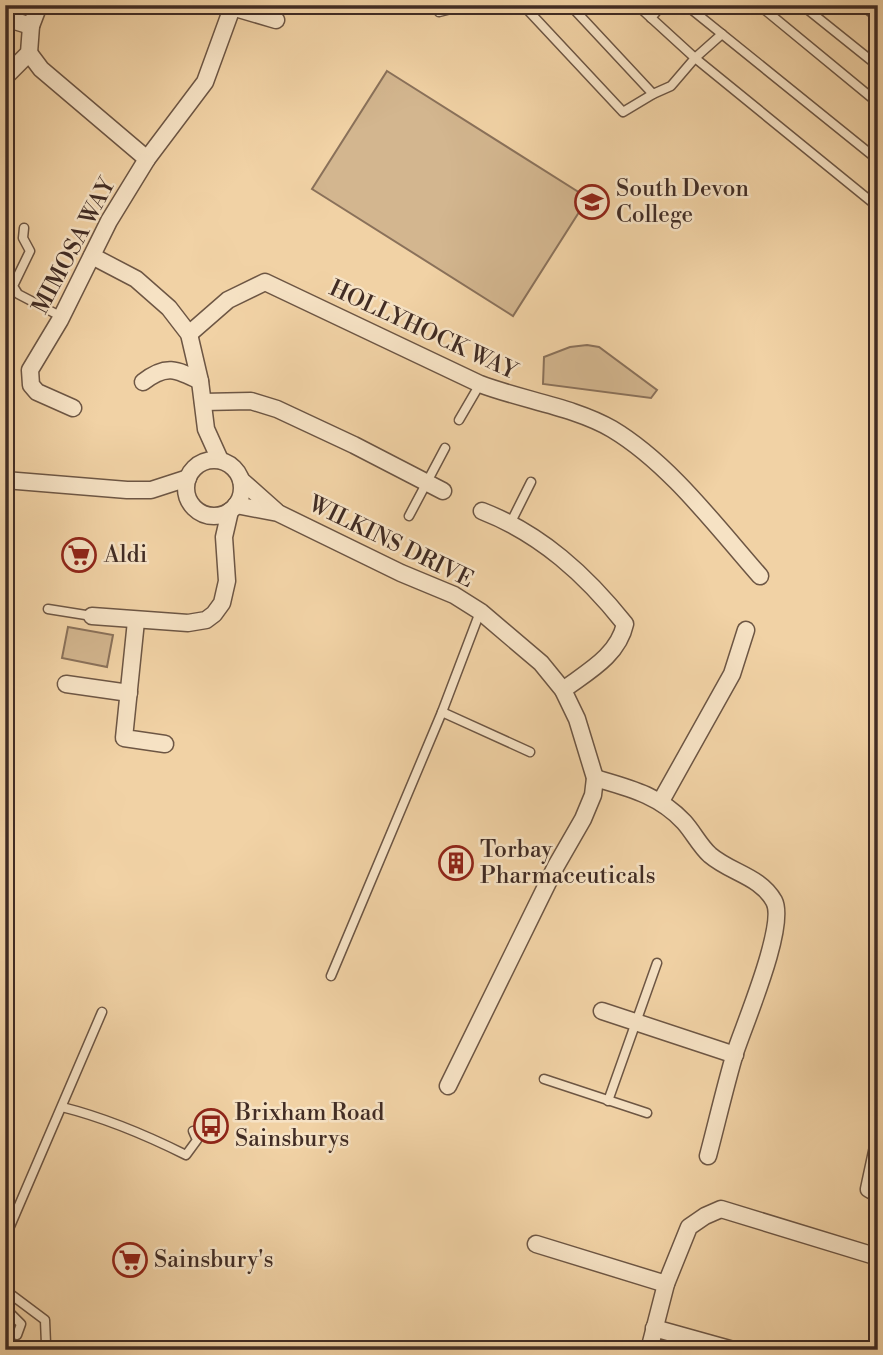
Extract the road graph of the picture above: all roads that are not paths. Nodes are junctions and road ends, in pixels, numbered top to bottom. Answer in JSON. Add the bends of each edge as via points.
{"nodes":[{"id":1,"x":39,"y":5,"type":"edge"},
{"id":2,"x":451,"y":5,"type":"edge"},
{"id":3,"x":523,"y":5,"type":"edge"},
{"id":4,"x":570,"y":5,"type":"edge"},
{"id":5,"x":637,"y":5,"type":"edge"},
{"id":6,"x":662,"y":5,"type":"edge"},
{"id":7,"x":686,"y":5,"type":"edge"},
{"id":8,"x":759,"y":5,"type":"edge"},
{"id":9,"x":802,"y":5,"type":"edge"},
{"id":10,"x":862,"y":5,"type":"edge"},
{"id":11,"x":228,"y":7,"type":"edge"},
{"id":12,"x":439,"y":12,"type":"dead end"},
{"id":13,"x":5,"y":18,"type":"edge"},
{"id":14,"x":651,"y":18,"type":"junction"},
{"id":15,"x":878,"y":18,"type":"edge"},
{"id":16,"x":276,"y":20,"type":"dead end"},
{"id":17,"x":31,"y":26,"type":"junction"},
{"id":18,"x":722,"y":34,"type":"junction"},
{"id":19,"x":29,"y":53,"type":"junction"},
{"id":20,"x":695,"y":58,"type":"junction"},
{"id":21,"x":878,"y":66,"type":"edge"},
{"id":22,"x":5,"y":77,"type":"edge"},
{"id":23,"x":653,"y":94,"type":"junction"},
{"id":24,"x":878,"y":103,"type":"edge"},
{"id":25,"x":147,"y":159,"type":"junction"},
{"id":26,"x":878,"y":160,"type":"edge"},
{"id":27,"x":878,"y":207,"type":"edge"},
{"id":28,"x":24,"y":228,"type":"dead end"},
{"id":29,"x":92,"y":256,"type":"junction"},
{"id":30,"x":9,"y":285,"type":"edge"},
{"id":31,"x":62,"y":317,"type":"junction"},
{"id":32,"x":189,"y":334,"type":"junction"},
{"id":33,"x":200,"y":381,"type":"junction"},
{"id":34,"x":143,"y":382,"type":"dead end"},
{"id":35,"x":480,"y":384,"type":"junction"},
{"id":36,"x":203,"y":402,"type":"junction"},
{"id":37,"x":73,"y":408,"type":"dead end"},
{"id":38,"x":459,"y":420,"type":"dead end"},
{"id":39,"x":206,"y":429,"type":"junction"},
{"id":40,"x":444,"y":448,"type":"dead end"},
{"id":41,"x":220,"y":460,"type":"junction"},
{"id":42,"x":199,"y":464,"type":"junction"},
{"id":43,"x":188,"y":478,"type":"junction"},
{"id":44,"x":5,"y":480,"type":"edge"},
{"id":45,"x":241,"y":480,"type":"junction"},
{"id":46,"x":426,"y":482,"type":"junction"},
{"id":47,"x":531,"y":482,"type":"dead end"},
{"id":48,"x":151,"y":489,"type":"junction"},
{"id":49,"x":443,"y":491,"type":"dead end"},
{"id":50,"x":191,"y":504,"type":"junction"},
{"id":51,"x":233,"y":508,"type":"junction"},
{"id":52,"x":482,"y":511,"type":"dead end"},
{"id":53,"x":278,"y":513,"type":"junction"},
{"id":54,"x":206,"y":515,"type":"junction"},
{"id":55,"x":409,"y":516,"type":"dead end"},
{"id":56,"x":511,"y":522,"type":"junction"},
{"id":57,"x":224,"y":537,"type":"junction"},
{"id":58,"x":760,"y":576,"type":"dead end"},
{"id":59,"x":48,"y":609,"type":"dead end"},
{"id":60,"x":481,"y":612,"type":"junction"},
{"id":61,"x":92,"y":616,"type":"joint"},
{"id":62,"x":136,"y":621,"type":"junction"},
{"id":63,"x":746,"y":629,"type":"dead end"},
{"id":64,"x":66,"y":684,"type":"dead end"},
{"id":65,"x":563,"y":690,"type":"junction"},
{"id":66,"x":129,"y":693,"type":"junction"},
{"id":67,"x":442,"y":712,"type":"junction"},
{"id":68,"x":165,"y":744,"type":"dead end"},
{"id":69,"x":530,"y":752,"type":"dead end"},
{"id":70,"x":595,"y":778,"type":"junction"},
{"id":71,"x":661,"y":801,"type":"junction"},
{"id":72,"x":657,"y":963,"type":"dead end"},
{"id":73,"x":331,"y":976,"type":"dead end"},
{"id":74,"x":602,"y":1011,"type":"dead end"},
{"id":75,"x":102,"y":1012,"type":"dead end"},
{"id":76,"x":637,"y":1023,"type":"junction"},
{"id":77,"x":734,"y":1055,"type":"junction"},
{"id":78,"x":544,"y":1079,"type":"dead end"},
{"id":79,"x":448,"y":1086,"type":"dead end"},
{"id":80,"x":608,"y":1101,"type":"junction"},
{"id":81,"x":62,"y":1107,"type":"junction"},
{"id":82,"x":647,"y":1114,"type":"dead end"},
{"id":83,"x":193,"y":1131,"type":"dead end"},
{"id":84,"x":878,"y":1147,"type":"edge"},
{"id":85,"x":708,"y":1156,"type":"dead end"},
{"id":86,"x":878,"y":1194,"type":"edge"},
{"id":87,"x":5,"y":1238,"type":"edge"},
{"id":88,"x":536,"y":1244,"type":"dead end"},
{"id":89,"x":878,"y":1257,"type":"edge"},
{"id":90,"x":666,"y":1284,"type":"junction"},
{"id":91,"x":5,"y":1290,"type":"edge"},
{"id":92,"x":7,"y":1312,"type":"edge"},
{"id":93,"x":654,"y":1328,"type":"junction"},
{"id":94,"x":17,"y":1335,"type":"dead end"},
{"id":95,"x":43,"y":1350,"type":"edge"},
{"id":96,"x":649,"y":1350,"type":"edge"},
{"id":97,"x":733,"y":1350,"type":"edge"}],
"edges":[{"from":1,"to":17,"type":"street"},
{"from":2,"to":12,"type":"lane"},
{"from":3,"to":23,"type":"lane","via":[[623,113]]},
{"from":4,"to":23,"type":"lane"},
{"from":5,"to":14,"type":"lane"},
{"from":6,"to":14,"type":"lane"},
{"from":7,"to":18,"type":"lane"},
{"from":8,"to":24,"type":"lane"},
{"from":9,"to":21,"type":"lane"},
{"from":10,"to":15,"type":"lane"},
{"from":11,"to":16,"type":"street","name":"MIMOSA WAY"},
{"from":11,"to":25,"type":"street","name":"MIMOSA WAY","via":[[205,82]]},
{"from":13,"to":17,"type":"street"},
{"from":14,"to":20,"type":"lane"},
{"from":17,"to":19,"type":"street"},
{"from":18,"to":20,"type":"lane"},
{"from":18,"to":26,"type":"lane"},
{"from":19,"to":22,"type":"street"},
{"from":19,"to":25,"type":"street","via":[[41,69]]},
{"from":20,"to":23,"type":"lane","via":[[671,86]]},
{"from":20,"to":27,"type":"lane"},
{"from":25,"to":29,"type":"street","name":"MIMOSA WAY"},
{"from":28,"to":30,"type":"lane","via":[[30,251]]},
{"from":29,"to":31,"type":"street","name":"MIMOSA WAY"},
{"from":29,"to":32,"type":"street","via":[[136,279],[169,308]]},
{"from":30,"to":31,"type":"lane"},
{"from":31,"to":37,"type":"street","name":"MIMOSA WAY","via":[[30,370],[31,385]]},
{"from":32,"to":33,"type":"street"},
{"from":32,"to":35,"type":"street","name":"HOLLYHOCK WAY","via":[[228,300],[265,282]]},
{"from":33,"to":34,"type":"street","via":[[178,370],[155,373]]},
{"from":33,"to":36,"type":"street"},
{"from":35,"to":38,"type":"lane"},
{"from":35,"to":58,"type":"street","name":"HOLLYHOCK WAY","via":[[585,417],[632,442],[677,482]]},
{"from":36,"to":39,"type":"street"},
{"from":36,"to":46,"type":"street","via":[[251,401],[277,409]]},
{"from":39,"to":41,"type":"street"},
{"from":39,"to":42,"type":"street"},
{"from":40,"to":46,"type":"lane"},
{"from":41,"to":42,"type":"street"},
{"from":41,"to":45,"type":"street","name":"WILKINS DRIVE"},
{"from":42,"to":43,"type":"street"},
{"from":43,"to":48,"type":"street"},
{"from":43,"to":50,"type":"street"},
{"from":44,"to":48,"type":"street"},
{"from":45,"to":51,"type":"street","via":[[241,495]]},
{"from":45,"to":53,"type":"street","name":"WILKINS DRIVE"},
{"from":46,"to":49,"type":"street"},
{"from":46,"to":55,"type":"lane"},
{"from":47,"to":56,"type":"lane"},
{"from":48,"to":50,"type":"street"},
{"from":50,"to":54,"type":"street"},
{"from":51,"to":53,"type":"street","name":"WILKINS DRIVE"},
{"from":51,"to":54,"type":"street","name":"WILKINS DRIVE","via":[[217,516]]},
{"from":51,"to":57,"type":"street"},
{"from":52,"to":56,"type":"street"},
{"from":53,"to":60,"type":"street","name":"WILKINS DRIVE"},
{"from":54,"to":57,"type":"street"},
{"from":56,"to":65,"type":"street","via":[[548,546],[625,624],[623,635],[606,658]]},
{"from":57,"to":62,"type":"street","via":[[227,581],[214,614],[188,623]]},
{"from":59,"to":61,"type":"lane"},
{"from":60,"to":65,"type":"street","name":"WILKINS DRIVE","via":[[541,663]]},
{"from":60,"to":67,"type":"lane"},
{"from":61,"to":62,"type":"street"},
{"from":62,"to":66,"type":"street"},
{"from":63,"to":71,"type":"street","via":[[732,674]]},
{"from":64,"to":66,"type":"street"},
{"from":65,"to":70,"type":"street","name":"WILKINS DRIVE"},
{"from":66,"to":68,"type":"street","via":[[124,738]]},
{"from":67,"to":69,"type":"lane"},
{"from":67,"to":73,"type":"lane"},
{"from":70,"to":71,"type":"street"},
{"from":70,"to":79,"type":"street","via":[[583,819],[555,866]]},
{"from":71,"to":77,"type":"street","via":[[710,855],[764,886],[776,904],[770,952]]},
{"from":72,"to":76,"type":"lane"},
{"from":74,"to":76,"type":"street"},
{"from":75,"to":81,"type":"lane"},
{"from":76,"to":77,"type":"street"},
{"from":76,"to":80,"type":"lane"},
{"from":77,"to":85,"type":"street"},
{"from":78,"to":80,"type":"lane"},
{"from":80,"to":82,"type":"lane"},
{"from":81,"to":83,"type":"lane","via":[[98,1116],[186,1155],[197,1140]]},
{"from":81,"to":87,"type":"lane"},
{"from":84,"to":86,"type":"street","via":[[869,1189]]},
{"from":88,"to":90,"type":"street"},
{"from":89,"to":90,"type":"street","via":[[721,1209],[689,1227]]},
{"from":90,"to":93,"type":"street"},
{"from":91,"to":95,"type":"lane","via":[[45,1320]]},
{"from":92,"to":94,"type":"lane","via":[[21,1324]]},
{"from":93,"to":96,"type":"street"},
{"from":93,"to":97,"type":"street"}]}
